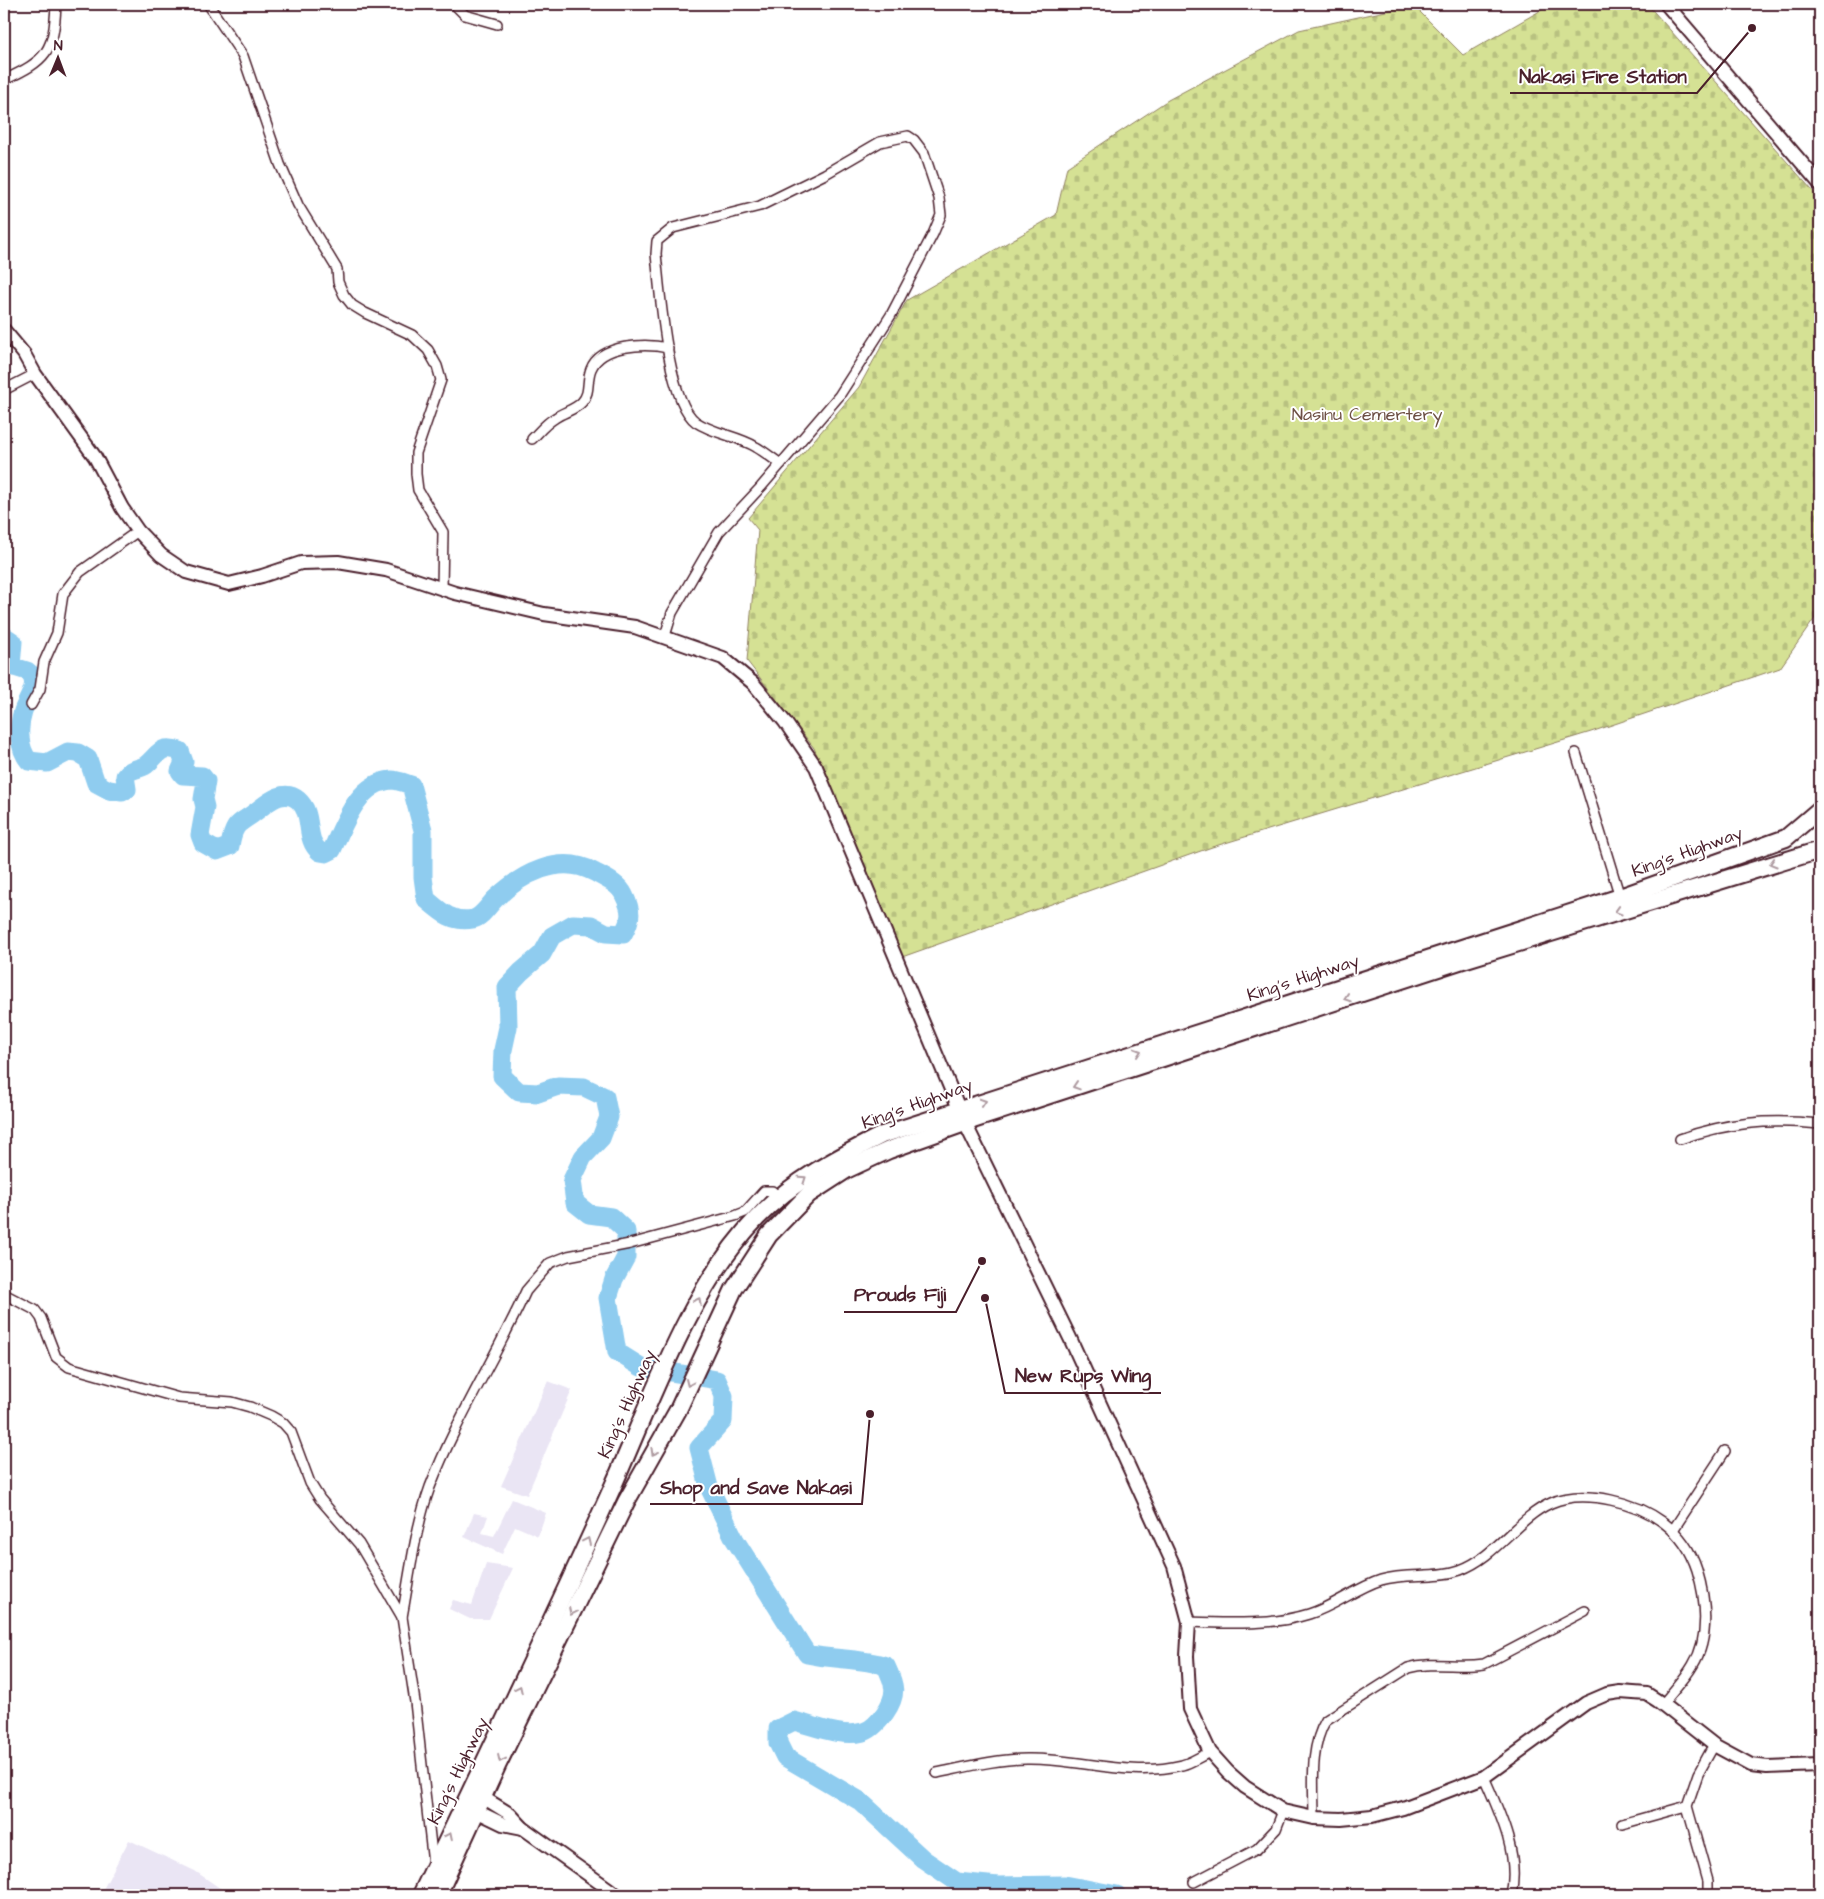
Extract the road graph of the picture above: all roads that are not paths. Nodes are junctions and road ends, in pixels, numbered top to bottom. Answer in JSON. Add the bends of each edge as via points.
{"nodes":[{"id":1,"x":56,"y":4,"type":"edge"},
{"id":2,"x":208,"y":4,"type":"edge"},
{"id":3,"x":454,"y":4,"type":"edge"},
{"id":4,"x":1666,"y":4,"type":"edge"},
{"id":5,"x":497,"y":24,"type":"dead end"},
{"id":6,"x":4,"y":80,"type":"edge"},
{"id":7,"x":1820,"y":184,"type":"edge"},
{"id":8,"x":4,"y":330,"type":"edge"},
{"id":9,"x":668,"y":348,"type":"junction"},
{"id":10,"x":35,"y":374,"type":"junction"},
{"id":11,"x":4,"y":390,"type":"edge"},
{"id":12,"x":532,"y":439,"type":"dead end"},
{"id":13,"x":781,"y":464,"type":"junction"},
{"id":14,"x":138,"y":531,"type":"junction"},
{"id":15,"x":442,"y":589,"type":"junction"},
{"id":16,"x":664,"y":636,"type":"junction"},
{"id":17,"x":31,"y":705,"type":"dead end"},
{"id":18,"x":1576,"y":753,"type":"dead end"},
{"id":19,"x":1820,"y":809,"type":"edge"},
{"id":20,"x":1820,"y":850,"type":"edge"},
{"id":21,"x":1620,"y":897,"type":"junction"},
{"id":22,"x":962,"y":1116,"type":"junction"},
{"id":23,"x":1820,"y":1124,"type":"edge"},
{"id":24,"x":1680,"y":1139,"type":"dead end"},
{"id":25,"x":779,"y":1197,"type":"junction"},
{"id":26,"x":4,"y":1294,"type":"edge"},
{"id":27,"x":1725,"y":1451,"type":"dead end"},
{"id":28,"x":1673,"y":1530,"type":"junction"},
{"id":29,"x":1585,"y":1611,"type":"dead end"},
{"id":30,"x":402,"y":1617,"type":"junction"},
{"id":31,"x":1189,"y":1622,"type":"junction"},
{"id":32,"x":1663,"y":1704,"type":"junction"},
{"id":33,"x":1714,"y":1745,"type":"junction"},
{"id":34,"x":1210,"y":1752,"type":"junction"},
{"id":35,"x":1820,"y":1765,"type":"edge"},
{"id":36,"x":937,"y":1773,"type":"dead end"},
{"id":37,"x":1484,"y":1777,"type":"junction"},
{"id":38,"x":474,"y":1801,"type":"junction"},
{"id":39,"x":1687,"y":1806,"type":"junction"},
{"id":40,"x":1283,"y":1811,"type":"junction"},
{"id":41,"x":1314,"y":1818,"type":"junction"},
{"id":42,"x":1622,"y":1824,"type":"dead end"},
{"id":43,"x":433,"y":1869,"type":"junction"},
{"id":44,"x":1194,"y":1882,"type":"dead end"},
{"id":45,"x":420,"y":1895,"type":"edge"},
{"id":46,"x":438,"y":1895,"type":"edge"},
{"id":47,"x":617,"y":1895,"type":"edge"},
{"id":48,"x":1512,"y":1895,"type":"edge"},
{"id":49,"x":1708,"y":1895,"type":"edge"}],
"edges":[{"from":1,"to":6,"type":"street","via":[[55,32],[46,51],[26,69]]},
{"from":2,"to":15,"type":"street","via":[[243,56],[280,164],[298,205],[337,269],[344,295],[364,313],[412,335],[428,350],[437,366],[441,380],[416,453],[416,474],[418,490],[443,532]]},
{"from":3,"to":5,"type":"street","via":[[466,15]]},
{"from":4,"to":7,"type":"street"},
{"from":8,"to":10,"type":"street","via":[[24,354]]},
{"from":9,"to":12,"type":"street","via":[[652,344],[624,347],[597,360],[581,404],[556,417]]},
{"from":9,"to":13,"type":"street","via":[[679,397],[687,412],[696,421],[756,446]]},
{"from":9,"to":13,"type":"street","via":[[656,254],[657,241],[664,234],[673,228],[760,206],[880,142],[908,136],[914,140],[924,153],[942,216],[891,315],[839,396]]},
{"from":10,"to":11,"type":"street"},
{"from":10,"to":14,"type":"street","via":[[95,457]]},
{"from":13,"to":16,"type":"street","via":[[719,532],[672,613]]},
{"from":14,"to":15,"type":"street","via":[[161,555],[186,572],[229,584],[301,563],[338,562],[386,570]]},
{"from":14,"to":17,"type":"street","via":[[80,572],[63,594],[57,633],[44,662],[40,689]]},
{"from":15,"to":16,"type":"street","via":[[544,614],[635,627]]},
{"from":16,"to":22,"type":"street","via":[[723,658],[753,683],[816,767]]},
{"from":18,"to":21,"type":"street"},
{"from":19,"to":21,"type":"highway","name":"King's Highway","via":[[1786,838]]},
{"from":20,"to":22,"type":"highway","name":"King's Highway","one_way":true},
{"from":22,"to":21,"type":"highway","name":"King's Highway","one_way":true},
{"from":25,"to":22,"type":"highway","name":"King's Highway","one_way":true,"via":[[840,1156],[882,1135]]},
{"from":22,"to":31,"type":"street","via":[[1070,1338],[1174,1566]]},
{"from":22,"to":38,"type":"highway","name":"King's Highway","one_way":true,"via":[[846,1170],[809,1194],[769,1235],[734,1289],[678,1410],[626,1502],[498,1764]]},
{"from":23,"to":24,"type":"street","via":[[1767,1121],[1732,1124]]},
{"from":25,"to":30,"type":"street","via":[[772,1191],[764,1192],[745,1212],[550,1263],[526,1292],[431,1486],[419,1523]]},
{"from":38,"to":25,"type":"highway","name":"King's Highway","one_way":true,"via":[[676,1344],[714,1273],[755,1219]]},
{"from":26,"to":30,"type":"street","via":[[35,1310],[56,1357],[69,1366],[179,1398],[232,1402],[283,1423],[291,1432],[310,1483],[359,1544]]},
{"from":27,"to":28,"type":"street"},
{"from":28,"to":31,"type":"street","via":[[1646,1510],[1627,1504],[1594,1497],[1559,1500],[1542,1508],[1478,1560],[1457,1571],[1381,1580],[1299,1616],[1235,1624]]},
{"from":28,"to":32,"type":"street","via":[[1691,1555],[1703,1592],[1705,1610],[1698,1655]]},
{"from":29,"to":41,"type":"street","via":[[1484,1664],[1421,1664],[1408,1668],[1326,1720],[1320,1731],[1315,1762]]},
{"from":30,"to":43,"type":"street","via":[[415,1702]]},
{"from":31,"to":34,"type":"street","via":[[1190,1709]]},
{"from":32,"to":33,"type":"street"},
{"from":32,"to":37,"type":"street","via":[[1647,1694],[1633,1692],[1596,1698]]},
{"from":33,"to":35,"type":"street","via":[[1751,1765]]},
{"from":33,"to":39,"type":"street","via":[[1698,1774]]},
{"from":34,"to":36,"type":"street","via":[[1184,1764],[1160,1769],[1137,1770],[1063,1760],[1026,1759]]},
{"from":34,"to":40,"type":"street","via":[[1245,1787]]},
{"from":37,"to":41,"type":"street","via":[[1403,1808],[1372,1816]]},
{"from":37,"to":48,"type":"street","via":[[1498,1807],[1513,1860]]},
{"from":43,"to":38,"type":"highway","name":"King's Highway","one_way":true},
{"from":38,"to":46,"type":"highway","name":"King's Highway"},
{"from":38,"to":47,"type":"street","via":[[510,1814],[523,1828]]},
{"from":39,"to":42,"type":"street"},
{"from":39,"to":49,"type":"street","via":[[1708,1881]]},
{"from":40,"to":41,"type":"street"},
{"from":40,"to":44,"type":"street","via":[[1276,1829],[1257,1849]]},
{"from":43,"to":45,"type":"highway","name":"King's Highway"}]}
